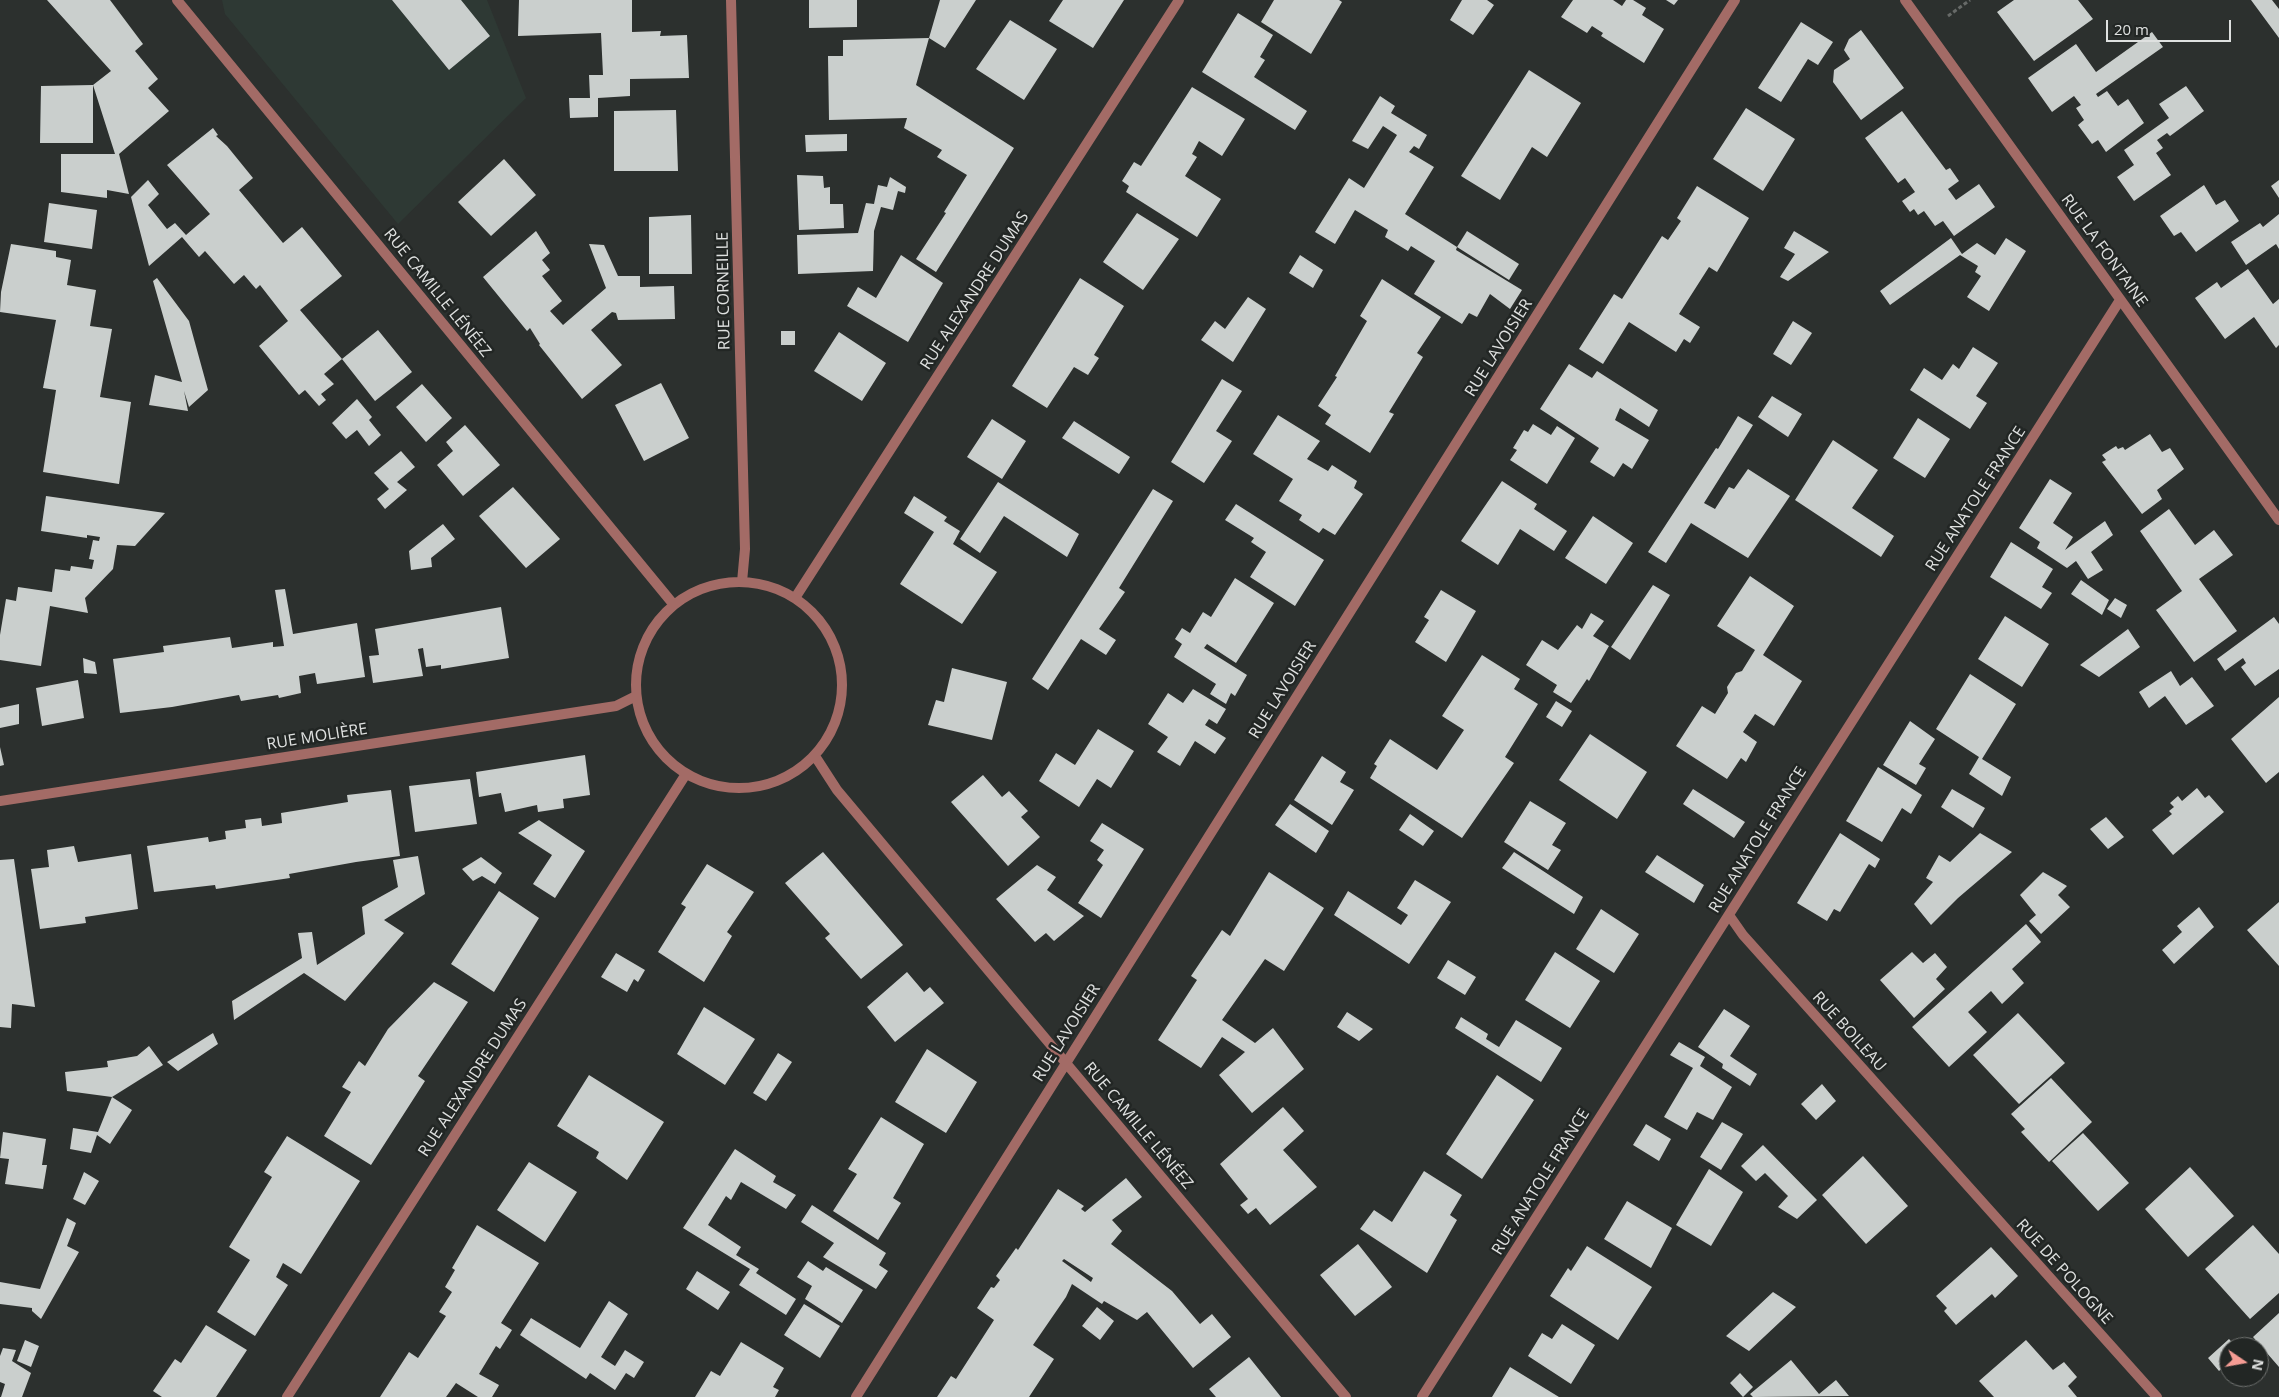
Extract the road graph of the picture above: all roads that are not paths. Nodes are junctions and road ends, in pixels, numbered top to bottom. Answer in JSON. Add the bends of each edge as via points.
{"nodes":[{"id":1,"x":176,"y":0,"type":"edge"},
{"id":2,"x":732,"y":0,"type":"edge"},
{"id":3,"x":1179,"y":0,"type":"edge"},
{"id":4,"x":1735,"y":0,"type":"edge"},
{"id":5,"x":1905,"y":0,"type":"edge"},
{"id":6,"x":2120,"y":300,"type":"junction"},
{"id":7,"x":2279,"y":520,"type":"edge"},
{"id":8,"x":742,"y":582,"type":"junction"},
{"id":9,"x":796,"y":598,"type":"junction"},
{"id":10,"x":674,"y":604,"type":"junction"},
{"id":11,"x":636,"y":696,"type":"junction"},
{"id":12,"x":815,"y":756,"type":"junction"},
{"id":13,"x":686,"y":774,"type":"junction"},
{"id":14,"x":0,"y":801,"type":"edge"},
{"id":15,"x":1728,"y":915,"type":"junction"},
{"id":16,"x":1066,"y":1064,"type":"junction"},
{"id":17,"x":1949,"y":1167,"type":"joint"},
{"id":18,"x":286,"y":1397,"type":"edge"},
{"id":19,"x":856,"y":1397,"type":"edge"},
{"id":20,"x":1346,"y":1397,"type":"edge"},
{"id":21,"x":1422,"y":1397,"type":"edge"},
{"id":22,"x":2157,"y":1397,"type":"edge"}],
"edges":[{"from":1,"to":10,"type":"street","name":"RUE CAMILLE LÉNÉEZ"},
{"from":2,"to":8,"type":"street","name":"RUE CORNEILLE","via":[[745,549]]},
{"from":3,"to":9,"type":"street","name":"RUE ALEXANDRE DUMAS"},
{"from":4,"to":16,"type":"street","name":"RUE LAVOISIER"},
{"from":5,"to":6,"type":"street","name":"RUE LA FONTAINE"},
{"from":6,"to":7,"type":"street","name":"RUE LA FONTAINE"},
{"from":6,"to":15,"type":"street","name":"RUE ANATOLE FRANCE"},
{"from":8,"to":9,"type":"street","via":[[770,586]]},
{"from":8,"to":10,"type":"street","via":[[710,586]]},
{"from":9,"to":12,"type":"street","via":[[822,623],[838,655],[842,691],[834,726]]},
{"from":10,"to":11,"type":"street","via":[[652,631],[638,662]]},
{"from":11,"to":13,"type":"street","via":[[644,727],[662,754]]},
{"from":11,"to":14,"type":"street","name":"RUE MOLIÈRE","via":[[616,706]]},
{"from":12,"to":13,"type":"street","via":[[787,778],[754,788],[718,787]]},
{"from":12,"to":16,"type":"street","name":"RUE CAMILLE LÉNÉEZ","via":[[837,790]]},
{"from":13,"to":18,"type":"street","name":"RUE ALEXANDRE DUMAS"},
{"from":15,"to":17,"type":"street","name":"RUE BOILEAU"},
{"from":15,"to":21,"type":"street","name":"RUE ANATOLE FRANCE"},
{"from":16,"to":19,"type":"street","name":"RUE LAVOISIER"},
{"from":16,"to":20,"type":"street","name":"RUE CAMILLE LÉNÉEZ"},
{"from":17,"to":22,"type":"street","name":"RUE DE POLOGNE"}]}
